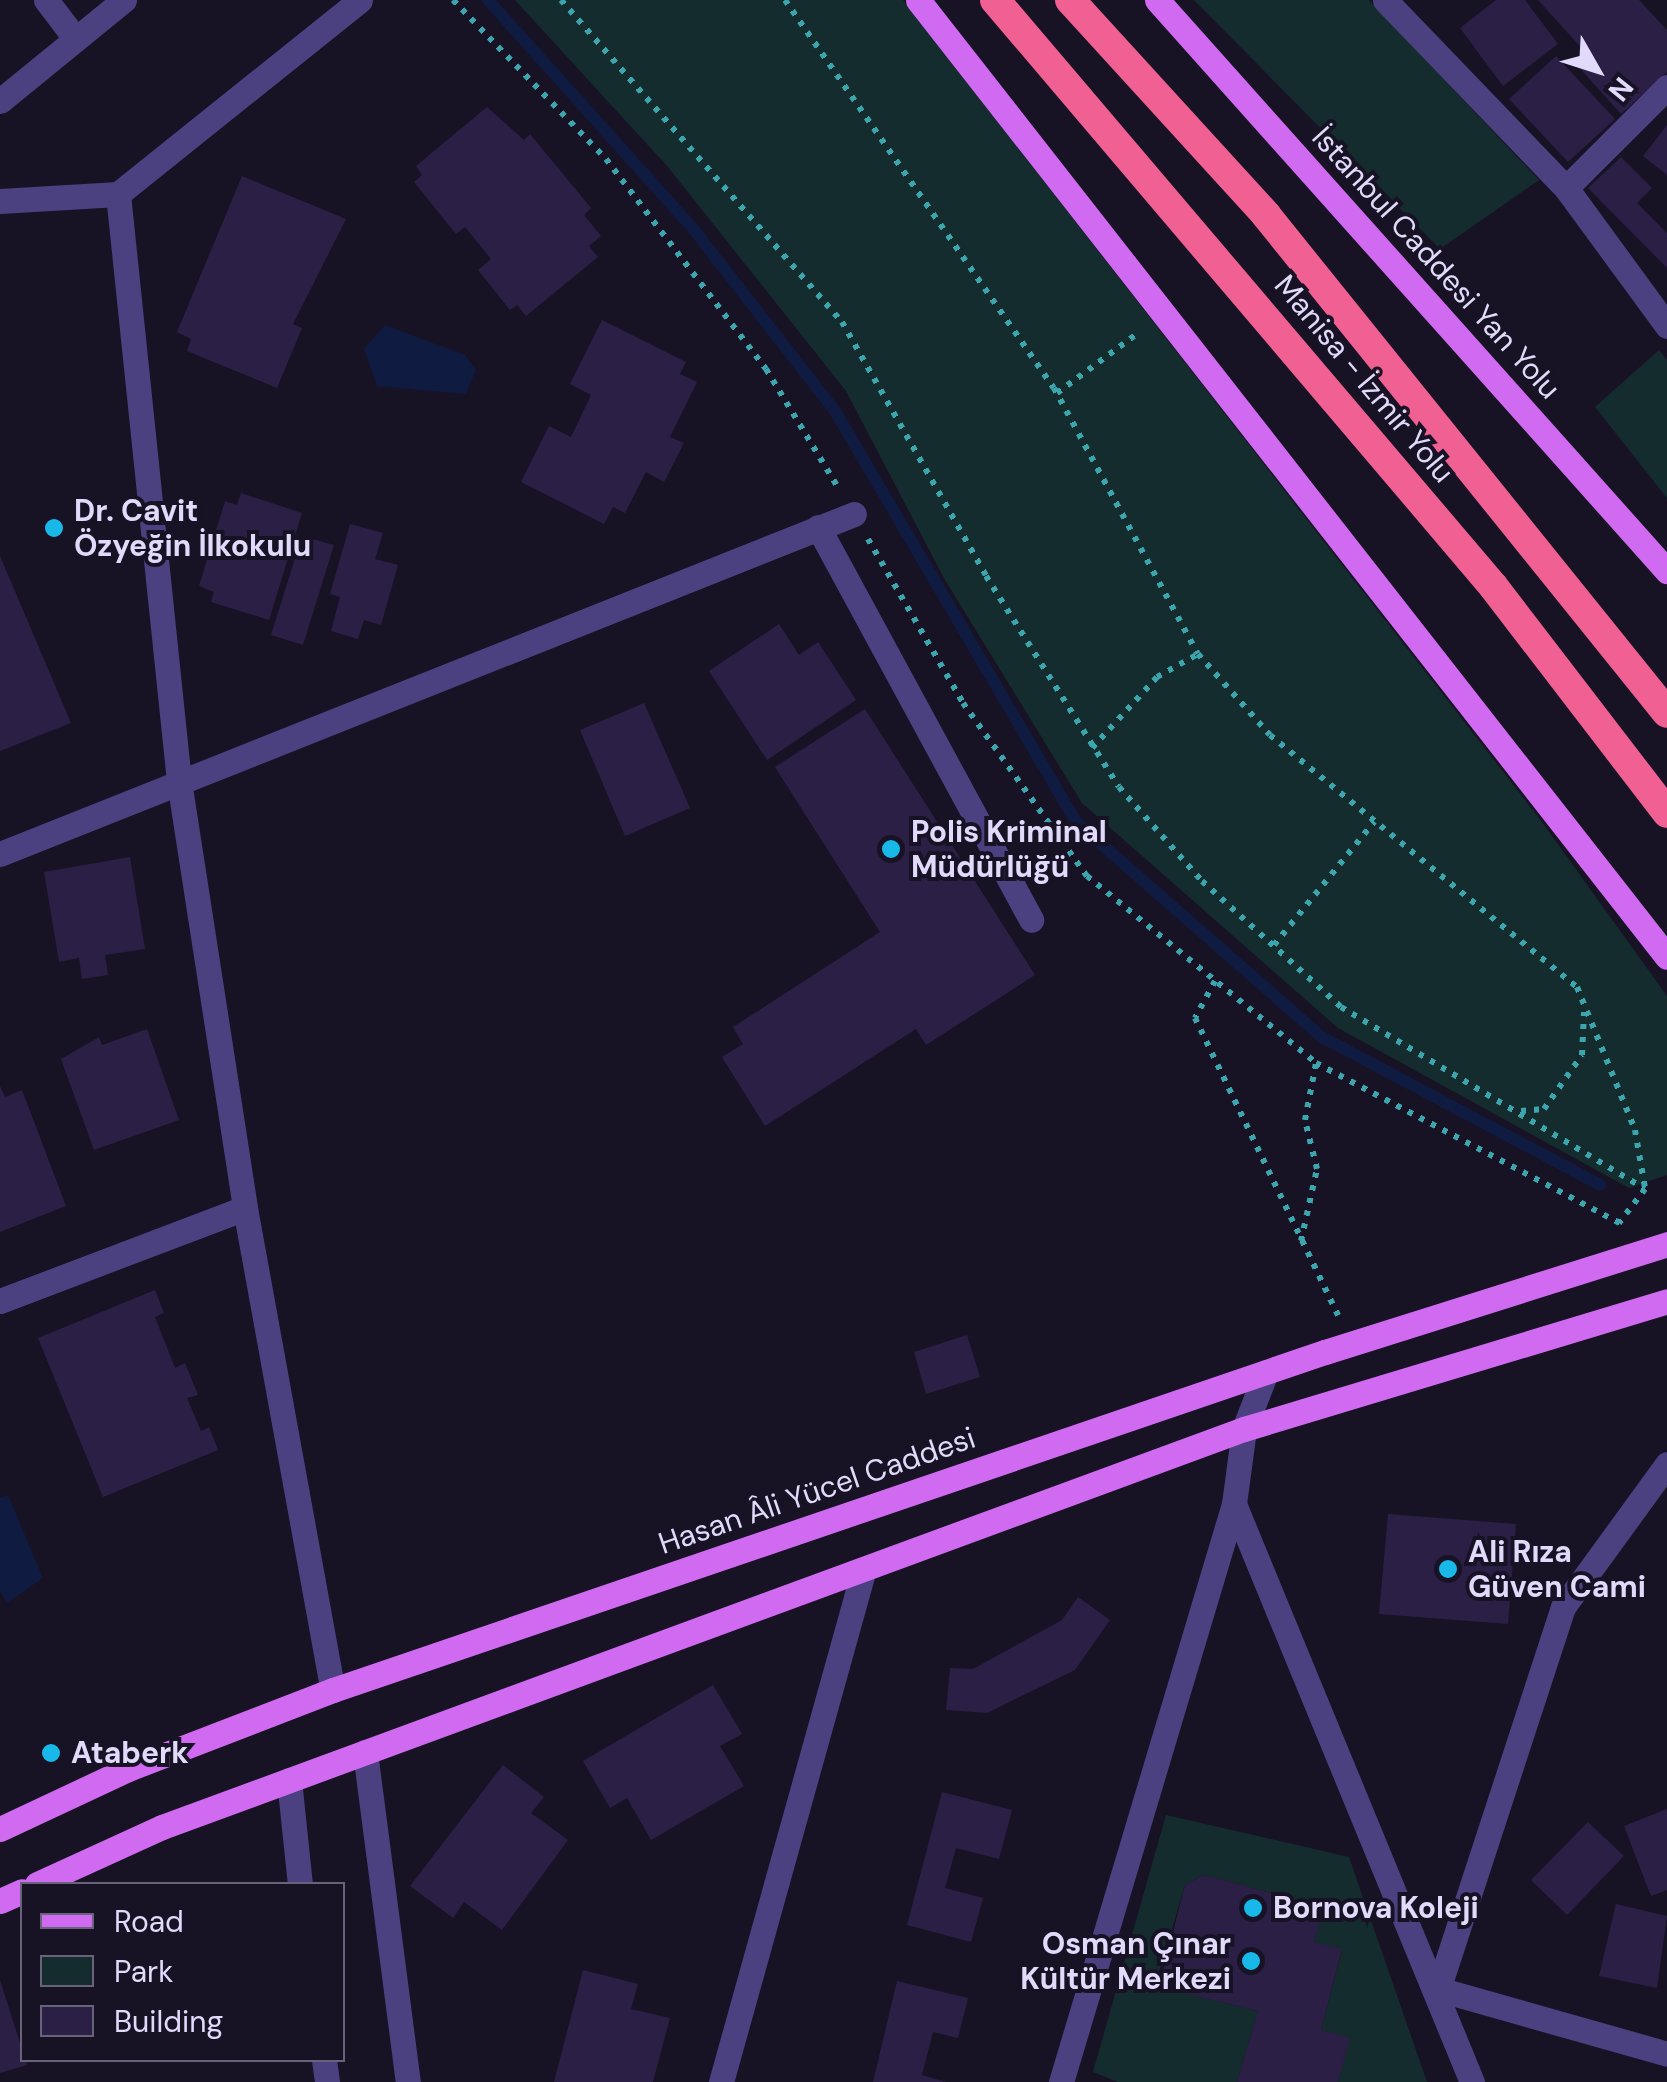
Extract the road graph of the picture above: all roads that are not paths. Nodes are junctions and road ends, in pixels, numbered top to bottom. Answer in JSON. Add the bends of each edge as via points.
{"nodes":[{"id":1,"x":46,"y":0,"type":"edge"},
{"id":2,"x":124,"y":0,"type":"edge"},
{"id":3,"x":360,"y":0,"type":"edge"},
{"id":4,"x":918,"y":0,"type":"edge"},
{"id":5,"x":995,"y":0,"type":"edge"},
{"id":6,"x":1070,"y":0,"type":"edge"},
{"id":7,"x":1156,"y":0,"type":"edge"},
{"id":8,"x":1385,"y":0,"type":"edge"},
{"id":9,"x":75,"y":38,"type":"junction"},
{"id":10,"x":1667,"y":88,"type":"edge"},
{"id":11,"x":0,"y":101,"type":"edge"},
{"id":12,"x":0,"y":117,"type":"edge"},
{"id":13,"x":1566,"y":188,"type":"junction"},
{"id":14,"x":118,"y":194,"type":"junction"},
{"id":15,"x":0,"y":200,"type":"edge"},
{"id":16,"x":1667,"y":326,"type":"edge"},
{"id":17,"x":854,"y":514,"type":"road end"},
{"id":18,"x":818,"y":528,"type":"junction"},
{"id":19,"x":1667,"y":571,"type":"edge"},
{"id":20,"x":1667,"y":713,"type":"edge"},
{"id":21,"x":180,"y":780,"type":"junction"},
{"id":22,"x":1667,"y":813,"type":"edge"},
{"id":23,"x":0,"y":854,"type":"edge"},
{"id":24,"x":1031,"y":920,"type":"dead end"},
{"id":25,"x":1667,"y":957,"type":"edge"},
{"id":26,"x":245,"y":1208,"type":"junction"},
{"id":27,"x":1664,"y":1245,"type":"edge"},
{"id":28,"x":0,"y":1300,"type":"edge"},
{"id":29,"x":1663,"y":1308,"type":"edge"},
{"id":30,"x":1266,"y":1372,"type":"junction"},
{"id":31,"x":1244,"y":1429,"type":"junction"},
{"id":32,"x":1667,"y":1464,"type":"edge"},
{"id":33,"x":1234,"y":1504,"type":"junction"},
{"id":34,"x":862,"y":1576,"type":"junction"},
{"id":35,"x":333,"y":1690,"type":"junction"},
{"id":36,"x":365,"y":1752,"type":"junction"},
{"id":37,"x":289,"y":1780,"type":"junction"},
{"id":38,"x":0,"y":1829,"type":"edge"},
{"id":39,"x":42,"y":1882,"type":"edge"},
{"id":40,"x":300,"y":1882,"type":"edge"},
{"id":41,"x":1438,"y":1989,"type":"junction"},
{"id":42,"x":1667,"y":2054,"type":"edge"},
{"id":43,"x":408,"y":2082,"type":"edge"},
{"id":44,"x":721,"y":2082,"type":"edge"},
{"id":45,"x":1061,"y":2082,"type":"edge"},
{"id":46,"x":1472,"y":2082,"type":"edge"}],
"edges":[{"from":1,"to":9,"type":"street"},
{"from":2,"to":9,"type":"street"},
{"from":3,"to":14,"type":"street"},
{"from":4,"to":25,"type":"main road"},
{"from":5,"to":22,"type":"highway","name":"Manisa - İzmir Yolu","via":[[1492,586]]},
{"from":6,"to":20,"type":"highway","name":"Manisa - İzmir Yolu","via":[[1291,244]]},
{"from":7,"to":19,"type":"main road","name":"İstanbul Caddesi Yan Yolu"},
{"from":8,"to":13,"type":"street"},
{"from":9,"to":11,"type":"street"},
{"from":9,"to":12,"type":"street"},
{"from":10,"to":13,"type":"street"},
{"from":13,"to":16,"type":"street"},
{"from":14,"to":15,"type":"street"},
{"from":14,"to":21,"type":"street"},
{"from":17,"to":18,"type":"street"},
{"from":18,"to":21,"type":"street"},
{"from":18,"to":24,"type":"street"},
{"from":21,"to":23,"type":"street"},
{"from":21,"to":26,"type":"street"},
{"from":26,"to":28,"type":"street"},
{"from":26,"to":35,"type":"street"},
{"from":27,"to":30,"type":"main road","name":"Hasan Âli Yücel Caddesi"},
{"from":29,"to":31,"type":"main road"},
{"from":30,"to":31,"type":"street"},
{"from":30,"to":35,"type":"main road","name":"Hasan Âli Yücel Caddesi"},
{"from":31,"to":33,"type":"street"},
{"from":31,"to":34,"type":"main road"},
{"from":32,"to":41,"type":"street","via":[[1563,1608]]},
{"from":33,"to":41,"type":"street"},
{"from":33,"to":45,"type":"street"},
{"from":34,"to":36,"type":"main road"},
{"from":34,"to":44,"type":"street"},
{"from":35,"to":38,"type":"main road","name":"Hasan Âli Yücel Caddesi","via":[[128,1768]]},
{"from":36,"to":37,"type":"main road"},
{"from":36,"to":43,"type":"street"},
{"from":37,"to":39,"type":"main road"},
{"from":37,"to":40,"type":"street"},
{"from":41,"to":42,"type":"street"},
{"from":41,"to":46,"type":"street"}]}
